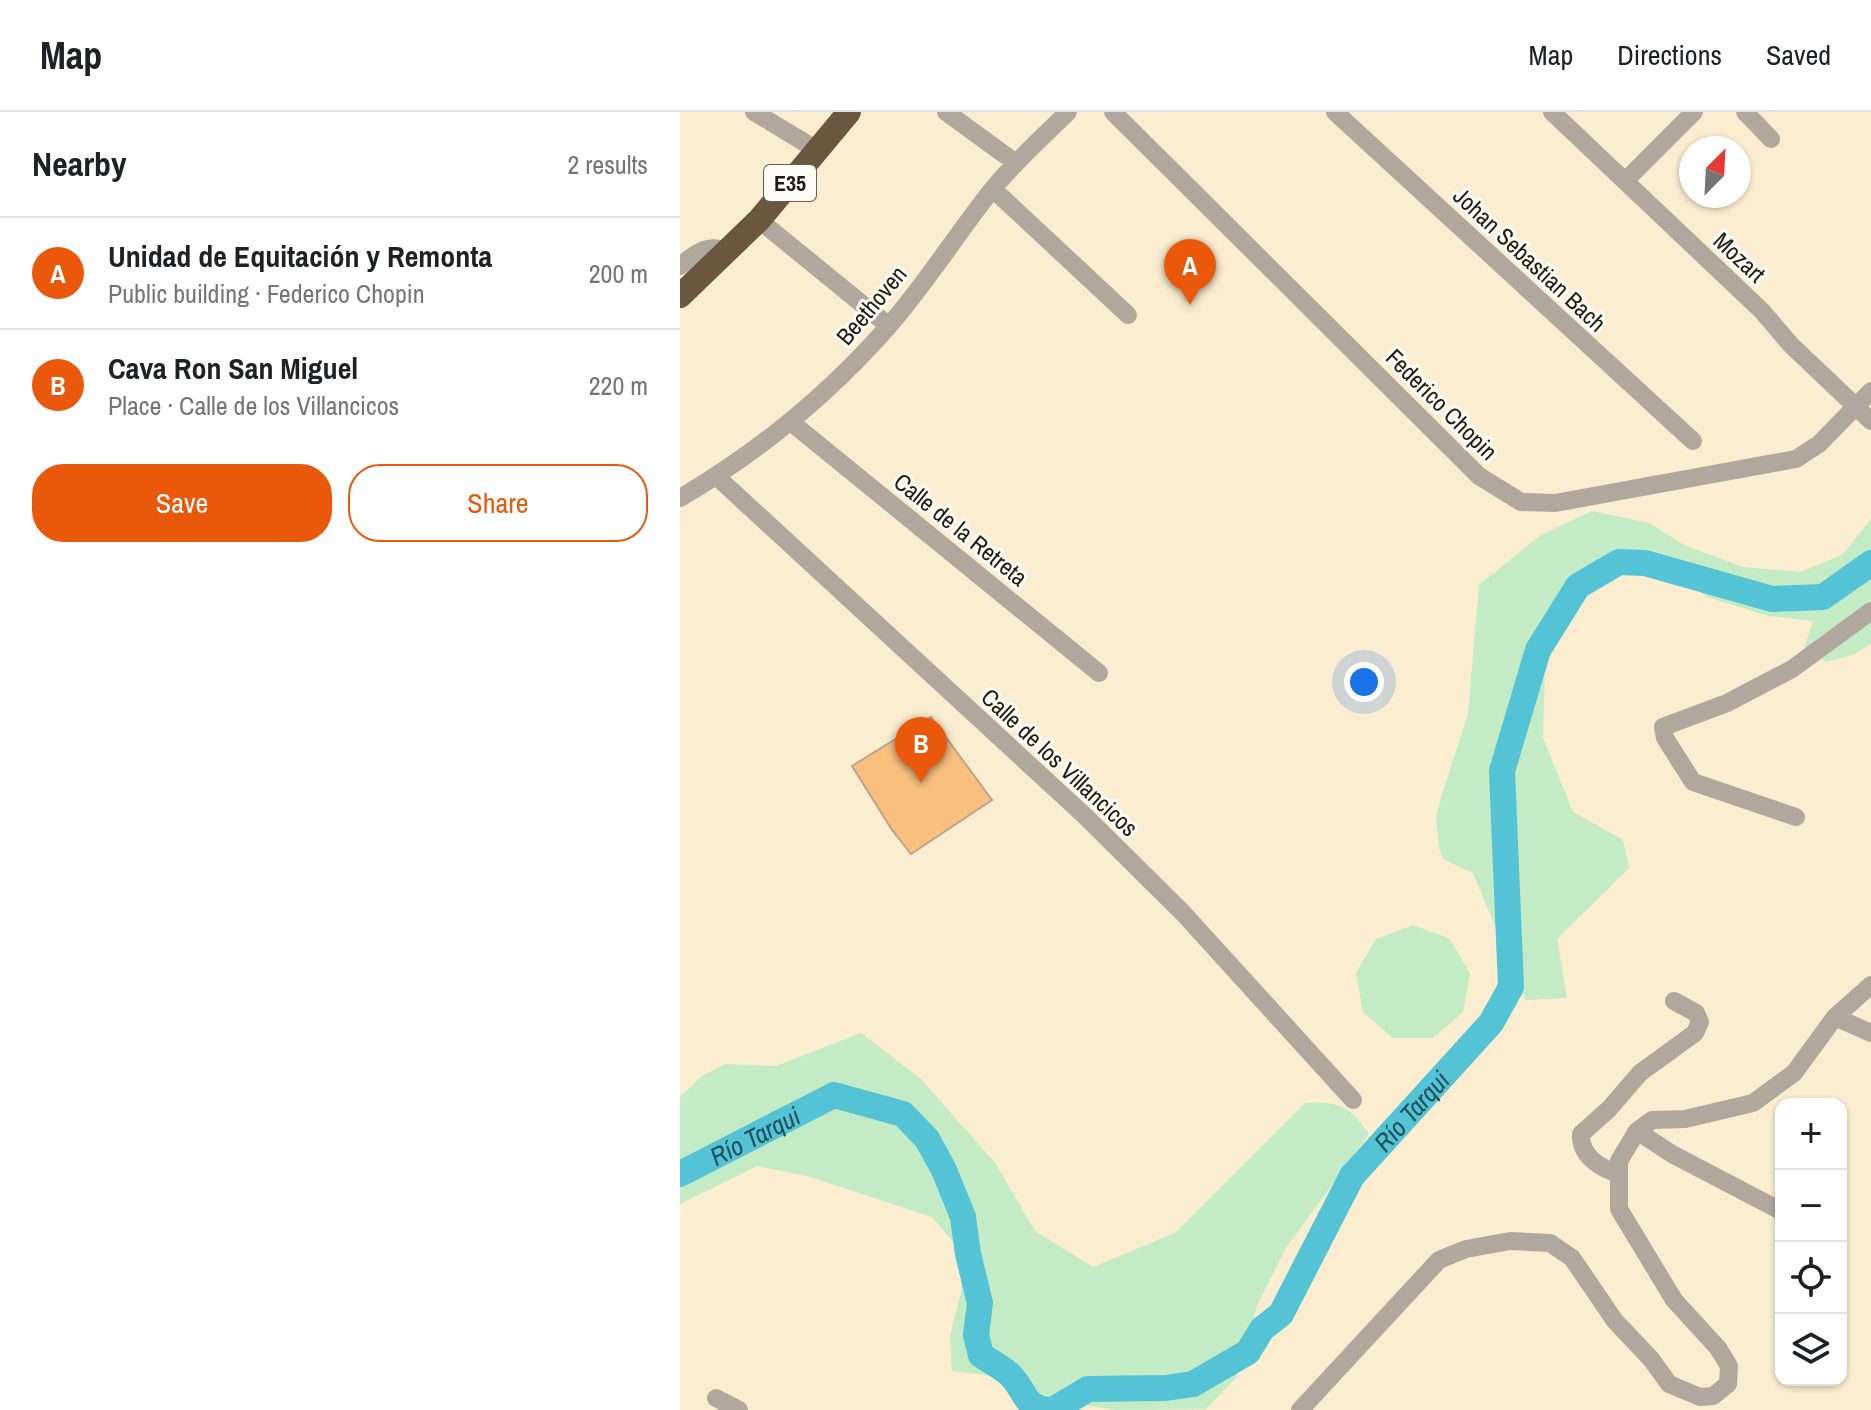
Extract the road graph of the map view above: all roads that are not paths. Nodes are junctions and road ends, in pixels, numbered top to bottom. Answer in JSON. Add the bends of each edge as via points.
{"nodes":[{"id":1,"x":754,"y":112,"type":"edge"},
{"id":2,"x":849,"y":112,"type":"edge"},
{"id":3,"x":946,"y":112,"type":"edge"},
{"id":4,"x":1068,"y":112,"type":"edge"},
{"id":5,"x":1113,"y":112,"type":"edge"},
{"id":6,"x":1335,"y":112,"type":"edge"},
{"id":7,"x":1552,"y":112,"type":"edge"},
{"id":8,"x":1694,"y":112,"type":"edge"},
{"id":9,"x":1745,"y":112,"type":"edge"},
{"id":10,"x":1771,"y":139,"type":"dead end"},
{"id":11,"x":817,"y":150,"type":"junction"},
{"id":12,"x":1016,"y":163,"type":"junction"},
{"id":13,"x":1625,"y":181,"type":"junction"},
{"id":14,"x":993,"y":189,"type":"junction"},
{"id":15,"x":759,"y":220,"type":"junction"},
{"id":16,"x":727,"y":252,"type":"junction"},
{"id":17,"x":680,"y":262,"type":"edge"},
{"id":18,"x":680,"y":296,"type":"edge"},
{"id":19,"x":1128,"y":315,"type":"dead end"},
{"id":20,"x":889,"y":326,"type":"junction"},
{"id":21,"x":1871,"y":391,"type":"edge"},
{"id":22,"x":1858,"y":406,"type":"junction"},
{"id":23,"x":1871,"y":421,"type":"edge"},
{"id":24,"x":792,"y":423,"type":"junction"},
{"id":25,"x":1693,"y":441,"type":"dead end"},
{"id":26,"x":716,"y":476,"type":"junction"},
{"id":27,"x":680,"y":498,"type":"edge"},
{"id":28,"x":1871,"y":611,"type":"edge"},
{"id":29,"x":1099,"y":673,"type":"dead end"},
{"id":30,"x":1796,"y":817,"type":"dead end"},
{"id":31,"x":1871,"y":985,"type":"edge"},
{"id":32,"x":1674,"y":1001,"type":"dead end"},
{"id":33,"x":1835,"y":1017,"type":"junction"},
{"id":34,"x":1871,"y":1033,"type":"edge"},
{"id":35,"x":1353,"y":1100,"type":"dead end"},
{"id":36,"x":1637,"y":1131,"type":"junction"},
{"id":37,"x":1619,"y":1174,"type":"junction"},
{"id":38,"x":1775,"y":1208,"type":"edge"},
{"id":39,"x":716,"y":1398,"type":"dead end"},
{"id":40,"x":739,"y":1410,"type":"edge"},
{"id":41,"x":1300,"y":1410,"type":"edge"}],
"edges":[{"from":1,"to":11,"type":"street"},
{"from":2,"to":11,"type":"highway","number":"E35"},
{"from":3,"to":12,"type":"street"},
{"from":4,"to":12,"type":"street","name":"Beethoven"},
{"from":5,"to":22,"type":"street","name":"Federico Chopin","via":[[1479,476],[1521,502],[1555,503],[1796,459]]},
{"from":6,"to":25,"type":"street","name":"Johan Sebastian Bach"},
{"from":7,"to":13,"type":"street","name":"Mozart"},
{"from":8,"to":13,"type":"street"},
{"from":9,"to":10,"type":"street"},
{"from":11,"to":15,"type":"highway","number":"E35"},
{"from":12,"to":14,"type":"street","name":"Beethoven"},
{"from":13,"to":22,"type":"street","name":"Mozart"},
{"from":14,"to":19,"type":"street"},
{"from":14,"to":20,"type":"street","name":"Beethoven"},
{"from":15,"to":16,"type":"highway","number":"E35"},
{"from":15,"to":20,"type":"street"},
{"from":16,"to":17,"type":"street","via":[[709,248]]},
{"from":16,"to":18,"type":"highway","number":"E35"},
{"from":20,"to":24,"type":"street","name":"Beethoven"},
{"from":21,"to":22,"type":"street","name":"Federico Chopin"},
{"from":22,"to":23,"type":"street","name":"Mozart"},
{"from":24,"to":26,"type":"street","name":"Beethoven"},
{"from":24,"to":29,"type":"street","name":"Calle de la Retreta"},
{"from":26,"to":27,"type":"street","name":"Beethoven"},
{"from":26,"to":35,"type":"street","name":"Calle de los Villancicos","via":[[1096,827],[1183,913]]},
{"from":28,"to":30,"type":"street","via":[[1792,669],[1727,703],[1663,727],[1693,782]]},
{"from":31,"to":33,"type":"street"},
{"from":32,"to":37,"type":"street","via":[[1696,1013],[1700,1022],[1695,1033],[1640,1073],[1581,1134],[1588,1156]]},
{"from":33,"to":34,"type":"street"},
{"from":33,"to":36,"type":"street","via":[[1794,1073],[1753,1103],[1685,1119],[1652,1120]]},
{"from":36,"to":37,"type":"street","via":[[1619,1161]]},
{"from":36,"to":38,"type":"street"},
{"from":37,"to":41,"type":"street","via":[[1619,1209],[1674,1300],[1729,1366],[1728,1384],[1713,1396],[1700,1397],[1669,1384],[1615,1321],[1572,1258],[1550,1243],[1510,1241],[1439,1260]]},
{"from":39,"to":40,"type":"street"}]}
